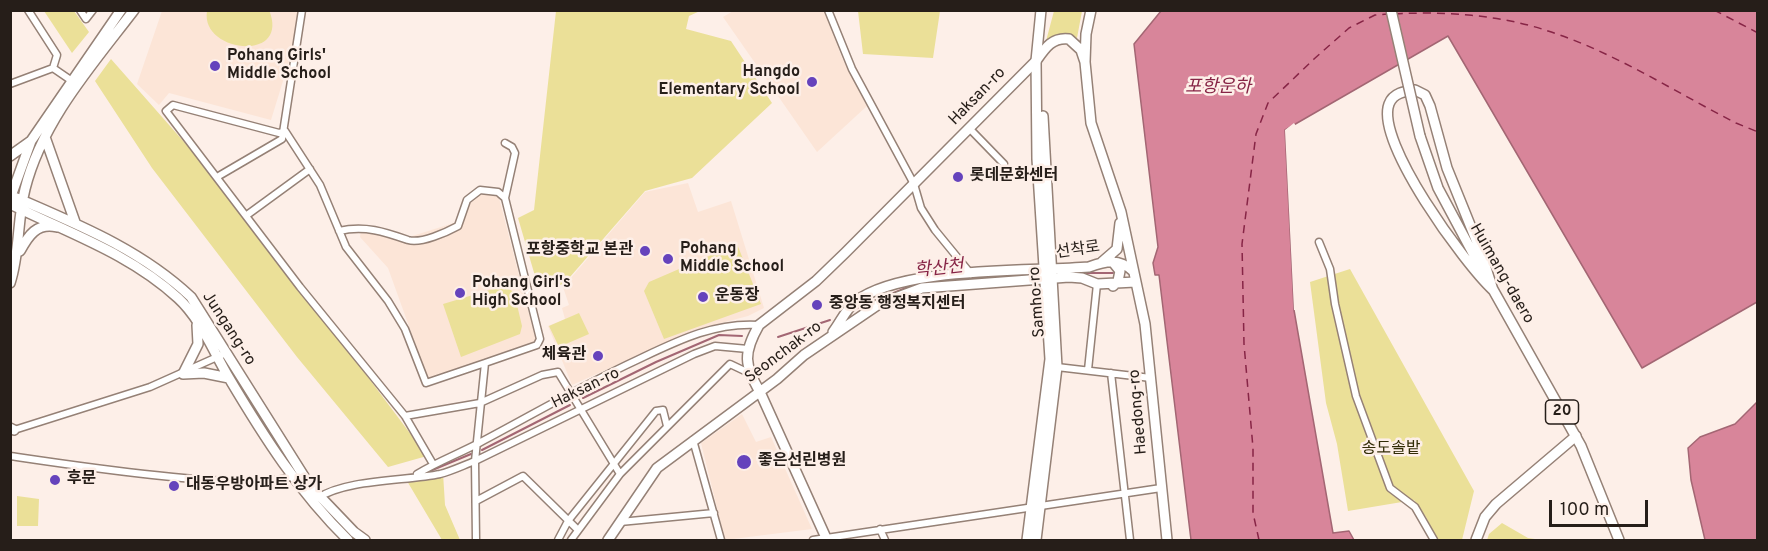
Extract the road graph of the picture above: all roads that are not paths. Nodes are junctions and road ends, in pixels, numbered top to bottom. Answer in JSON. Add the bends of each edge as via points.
{"nodes":[{"id":1,"x":28,"y":10,"type":"edge"},
{"id":2,"x":80,"y":10,"type":"edge"},
{"id":3,"x":93,"y":10,"type":"edge"},
{"id":4,"x":121,"y":10,"type":"edge"},
{"id":5,"x":134,"y":10,"type":"edge"},
{"id":6,"x":302,"y":10,"type":"edge"},
{"id":7,"x":828,"y":10,"type":"edge"},
{"id":8,"x":1041,"y":10,"type":"edge"},
{"id":9,"x":1091,"y":10,"type":"edge"},
{"id":10,"x":1390,"y":10,"type":"edge"},
{"id":11,"x":1036,"y":61,"type":"junction"},
{"id":12,"x":1085,"y":62,"type":"junction"},
{"id":13,"x":53,"y":68,"type":"junction"},
{"id":14,"x":72,"y":81,"type":"junction"},
{"id":15,"x":10,"y":84,"type":"edge"},
{"id":16,"x":969,"y":129,"type":"junction"},
{"id":17,"x":285,"y":131,"type":"junction"},
{"id":18,"x":45,"y":136,"type":"junction"},
{"id":19,"x":31,"y":141,"type":"junction"},
{"id":20,"x":505,"y":143,"type":"dead end"},
{"id":21,"x":10,"y":156,"type":"edge"},
{"id":22,"x":1004,"y":164,"type":"dead end"},
{"id":23,"x":310,"y":169,"type":"junction"},
{"id":24,"x":217,"y":177,"type":"junction"},
{"id":25,"x":914,"y":183,"type":"junction"},
{"id":26,"x":11,"y":198,"type":"edge"},
{"id":27,"x":505,"y":198,"type":"junction"},
{"id":28,"x":22,"y":204,"type":"junction"},
{"id":29,"x":1121,"y":212,"type":"junction"},
{"id":30,"x":247,"y":216,"type":"junction"},
{"id":31,"x":73,"y":226,"type":"junction"},
{"id":32,"x":339,"y":231,"type":"junction"},
{"id":33,"x":1319,"y":242,"type":"dead end"},
{"id":34,"x":16,"y":259,"type":"junction"},
{"id":35,"x":1107,"y":262,"type":"junction"},
{"id":36,"x":1133,"y":271,"type":"junction"},
{"id":37,"x":971,"y":274,"type":"junction"},
{"id":38,"x":1048,"y":275,"type":"junction"},
{"id":39,"x":1135,"y":282,"type":"junction"},
{"id":40,"x":10,"y":284,"type":"edge"},
{"id":41,"x":1097,"y":284,"type":"junction"},
{"id":42,"x":1113,"y":286,"type":"junction"},
{"id":43,"x":1493,"y":290,"type":"junction"},
{"id":44,"x":196,"y":320,"type":"junction"},
{"id":45,"x":759,"y":325,"type":"junction"},
{"id":46,"x":830,"y":336,"type":"junction"},
{"id":47,"x":748,"y":349,"type":"junction"},
{"id":48,"x":221,"y":355,"type":"junction"},
{"id":49,"x":484,"y":363,"type":"junction"},
{"id":50,"x":1057,"y":367,"type":"junction"},
{"id":51,"x":1088,"y":370,"type":"junction"},
{"id":52,"x":748,"y":373,"type":"junction"},
{"id":53,"x":1111,"y":373,"type":"junction"},
{"id":54,"x":183,"y":374,"type":"junction"},
{"id":55,"x":229,"y":378,"type":"junction"},
{"id":56,"x":1152,"y":378,"type":"junction"},
{"id":57,"x":570,"y":391,"type":"junction"},
{"id":58,"x":760,"y":392,"type":"junction"},
{"id":59,"x":480,"y":403,"type":"junction"},
{"id":60,"x":581,"y":408,"type":"junction"},
{"id":61,"x":405,"y":416,"type":"junction"},
{"id":62,"x":667,"y":426,"type":"junction"},
{"id":63,"x":12,"y":429,"type":"edge"},
{"id":64,"x":1576,"y":436,"type":"junction"},
{"id":65,"x":693,"y":439,"type":"junction"},
{"id":66,"x":478,"y":444,"type":"junction"},
{"id":67,"x":10,"y":456,"type":"edge"},
{"id":68,"x":475,"y":461,"type":"junction"},
{"id":69,"x":612,"y":463,"type":"junction"},
{"id":70,"x":433,"y":464,"type":"junction"},
{"id":71,"x":620,"y":474,"type":"junction"},
{"id":72,"x":291,"y":476,"type":"junction"},
{"id":73,"x":414,"y":476,"type":"junction"},
{"id":74,"x":1161,"y":488,"type":"junction"},
{"id":75,"x":1125,"y":495,"type":"junction"},
{"id":76,"x":316,"y":500,"type":"junction"},
{"id":77,"x":476,"y":501,"type":"junction"},
{"id":78,"x":1036,"y":506,"type":"junction"},
{"id":79,"x":714,"y":513,"type":"junction"},
{"id":80,"x":568,"y":521,"type":"junction"},
{"id":81,"x":620,"y":522,"type":"junction"},
{"id":82,"x":880,"y":529,"type":"junction"},
{"id":83,"x":578,"y":530,"type":"junction"},
{"id":84,"x":826,"y":539,"type":"edge"},
{"id":85,"x":348,"y":540,"type":"edge"},
{"id":86,"x":365,"y":540,"type":"edge"},
{"id":87,"x":476,"y":540,"type":"edge"},
{"id":88,"x":558,"y":540,"type":"edge"},
{"id":89,"x":571,"y":540,"type":"edge"},
{"id":90,"x":608,"y":540,"type":"edge"},
{"id":91,"x":721,"y":540,"type":"edge"},
{"id":92,"x":813,"y":540,"type":"edge"},
{"id":93,"x":885,"y":540,"type":"edge"},
{"id":94,"x":1027,"y":540,"type":"edge"},
{"id":95,"x":1036,"y":540,"type":"edge"},
{"id":96,"x":1130,"y":540,"type":"edge"},
{"id":97,"x":1167,"y":540,"type":"edge"},
{"id":98,"x":1434,"y":540,"type":"edge"},
{"id":99,"x":1476,"y":540,"type":"edge"},
{"id":100,"x":1619,"y":540,"type":"edge"}],
"edges":[{"from":1,"to":13,"type":"street","via":[[57,55]]},
{"from":2,"to":3,"type":"street","via":[[86,19]]},
{"from":4,"to":14,"type":"main road"},
{"from":5,"to":18,"type":"main road"},
{"from":6,"to":17,"type":"street"},
{"from":7,"to":25,"type":"street","via":[[852,69]]},
{"from":8,"to":11,"type":"main road","name":"Samho-ro"},
{"from":9,"to":12,"type":"main road","name":"Haedong-ro"},
{"from":10,"to":43,"type":"main road","name":"Huimang-daero","number":"20","bridge":true,"via":[[1420,136],[1438,188]]},
{"from":11,"to":12,"type":"main road","name":"Haksan-ro","via":[[1046,46],[1063,38],[1077,44]]},
{"from":11,"to":16,"type":"main road","name":"Haksan-ro"},
{"from":11,"to":38,"type":"main road","name":"Samho-ro","via":[[1037,159]]},
{"from":12,"to":29,"type":"main road","name":"Haedong-ro","via":[[1091,123]]},
{"from":13,"to":14,"type":"street"},
{"from":13,"to":15,"type":"street"},
{"from":14,"to":19,"type":"main road"},
{"from":16,"to":22,"type":"street"},
{"from":16,"to":25,"type":"main road","name":"Haksan-ro"},
{"from":17,"to":23,"type":"street"},
{"from":17,"to":24,"type":"street","via":[[282,139]]},
{"from":17,"to":24,"type":"street","via":[[279,133],[173,105],[166,111]]},
{"from":18,"to":28,"type":"main road"},
{"from":18,"to":31,"type":"main road"},
{"from":19,"to":21,"type":"main road"},
{"from":19,"to":26,"type":"main road"},
{"from":20,"to":27,"type":"street","via":[[515,153]]},
{"from":23,"to":30,"type":"street"},
{"from":23,"to":32,"type":"street"},
{"from":24,"to":30,"type":"street"},
{"from":25,"to":37,"type":"street","via":[[921,208]]},
{"from":25,"to":45,"type":"main road","name":"Haksan-ro","via":[[816,281]]},
{"from":26,"to":28,"type":"main road","name":"Jungang-ro"},
{"from":27,"to":32,"type":"street","via":[[498,192],[480,190],[467,200],[458,225],[410,241],[390,232],[359,228]]},
{"from":27,"to":49,"type":"street","via":[[540,339],[537,345]]},
{"from":28,"to":31,"type":"main road","name":"Jungang-ro"},
{"from":28,"to":34,"type":"main road"},
{"from":29,"to":35,"type":"main road","via":[[1117,249]]},
{"from":29,"to":36,"type":"main road","name":"Haedong-ro"},
{"from":30,"to":61,"type":"street"},
{"from":31,"to":34,"type":"main road","via":[[37,229],[26,239]]},
{"from":31,"to":44,"type":"main road","name":"Jungang-ro","via":[[141,270],[177,298]]},
{"from":31,"to":48,"type":"main road","name":"Jungang-ro","via":[[140,258],[183,290],[198,306]]},
{"from":32,"to":49,"type":"street","via":[[346,247],[405,329],[426,383]]},
{"from":33,"to":98,"type":"street","via":[[1330,269],[1356,396],[1390,488],[1415,507]]},
{"from":34,"to":40,"type":"main road"},
{"from":35,"to":36,"type":"main road","name":"선착로","via":[[1121,262]]},
{"from":35,"to":38,"type":"main road","name":"선착로"},
{"from":35,"to":42,"type":"main road","via":[[1120,271]]},
{"from":36,"to":39,"type":"main road","name":"Haedong-ro"},
{"from":37,"to":38,"type":"main road","name":"선착로"},
{"from":37,"to":46,"type":"main road","name":"선착로","via":[[930,276],[874,293],[854,303]]},
{"from":38,"to":41,"type":"main road","name":"Seonchak-ro","via":[[1083,278]]},
{"from":38,"to":46,"type":"main road","name":"Seonchak-ro","via":[[922,288],[879,304]]},
{"from":38,"to":50,"type":"main road","name":"Samho-ro"},
{"from":38,"to":78,"type":"main road","name":"Samho-ro","via":[[1050,359]]},
{"from":39,"to":42,"type":"main road","name":"Seonchak-ro"},
{"from":39,"to":56,"type":"main road","name":"Haedong-ro"},
{"from":41,"to":42,"type":"main road","name":"Seonchak-ro"},
{"from":41,"to":51,"type":"street"},
{"from":43,"to":43,"type":"main road","via":[[1447,168],[1425,95],[1415,90],[1398,93],[1390,101],[1388,117],[1402,158],[1463,259]]},
{"from":43,"to":64,"type":"main road","name":"Huimang-daero","number":"20"},
{"from":44,"to":48,"type":"main road","name":"Jungang-ro"},
{"from":44,"to":54,"type":"main road","via":[[198,344]]},
{"from":45,"to":47,"type":"main road","name":"Haksan-ro"},
{"from":45,"to":57,"type":"street","name":"Haksan-ro","via":[[709,329]]},
{"from":46,"to":58,"type":"main road","name":"Seonchak-ro"},
{"from":47,"to":52,"type":"main road"},
{"from":47,"to":60,"type":"street","name":"Haksan-ro","via":[[715,346]]},
{"from":48,"to":54,"type":"street"},
{"from":48,"to":55,"type":"main road","name":"Jungang-ro"},
{"from":48,"to":76,"type":"main road","name":"Jungang-ro"},
{"from":49,"to":59,"type":"street"},
{"from":50,"to":51,"type":"street"},
{"from":50,"to":78,"type":"main road","name":"Samho-ro"},
{"from":51,"to":53,"type":"street"},
{"from":52,"to":58,"type":"main road"},
{"from":52,"to":62,"type":"street","via":[[730,364]]},
{"from":53,"to":56,"type":"street"},
{"from":53,"to":75,"type":"street"},
{"from":54,"to":55,"type":"main road"},
{"from":54,"to":63,"type":"street"},
{"from":55,"to":72,"type":"main road","name":"Jungang-ro"},
{"from":56,"to":74,"type":"main road","name":"Haedong-ro"},
{"from":57,"to":59,"type":"street","via":[[554,371]]},
{"from":57,"to":60,"type":"street"},
{"from":57,"to":66,"type":"street","name":"Haksan-ro"},
{"from":58,"to":65,"type":"main road","name":"Seonchak-ro"},
{"from":58,"to":84,"type":"main road"},
{"from":59,"to":61,"type":"street"},
{"from":59,"to":66,"type":"street"},
{"from":60,"to":68,"type":"street","name":"Haksan-ro"},
{"from":60,"to":69,"type":"street"},
{"from":61,"to":70,"type":"street"},
{"from":62,"to":69,"type":"street","via":[[663,410],[656,411]]},
{"from":62,"to":71,"type":"street"},
{"from":64,"to":99,"type":"main road","via":[[1496,504],[1485,517]]},
{"from":64,"to":100,"type":"main road","name":"Huimang-daero","number":"20"},
{"from":65,"to":79,"type":"street"},
{"from":65,"to":81,"type":"main road","name":"Seonchak-ro","via":[[657,468]]},
{"from":66,"to":68,"type":"street"},
{"from":66,"to":70,"type":"street","name":"Haksan-ro"},
{"from":67,"to":72,"type":"street","via":[[211,479],[272,482]]},
{"from":68,"to":73,"type":"street","name":"Haksan-ro","via":[[439,474]]},
{"from":68,"to":77,"type":"street"},
{"from":69,"to":71,"type":"street"},
{"from":69,"to":80,"type":"street"},
{"from":70,"to":73,"type":"street","name":"Haksan-ro"},
{"from":71,"to":83,"type":"street"},
{"from":72,"to":76,"type":"main road","name":"Jungang-ro"},
{"from":73,"to":76,"type":"street","name":"Haksan-ro","via":[[335,490]]},
{"from":74,"to":75,"type":"street"},
{"from":74,"to":97,"type":"main road","name":"Haedong-ro"},
{"from":75,"to":78,"type":"street"},
{"from":75,"to":96,"type":"street"},
{"from":76,"to":85,"type":"main road","name":"Jungang-ro"},
{"from":76,"to":86,"type":"main road","name":"Jungang-ro"},
{"from":77,"to":80,"type":"street","via":[[523,476]]},
{"from":77,"to":87,"type":"street"},
{"from":78,"to":82,"type":"street"},
{"from":78,"to":94,"type":"main road","name":"Samho-ro"},
{"from":78,"to":95,"type":"main road","name":"Samho-ro"},
{"from":79,"to":81,"type":"street"},
{"from":79,"to":91,"type":"street"},
{"from":80,"to":83,"type":"street"},
{"from":80,"to":88,"type":"street"},
{"from":81,"to":90,"type":"main road","name":"Seonchak-ro"},
{"from":82,"to":84,"type":"street"},
{"from":82,"to":93,"type":"street"},
{"from":83,"to":89,"type":"street"},
{"from":84,"to":92,"type":"street"}]}
